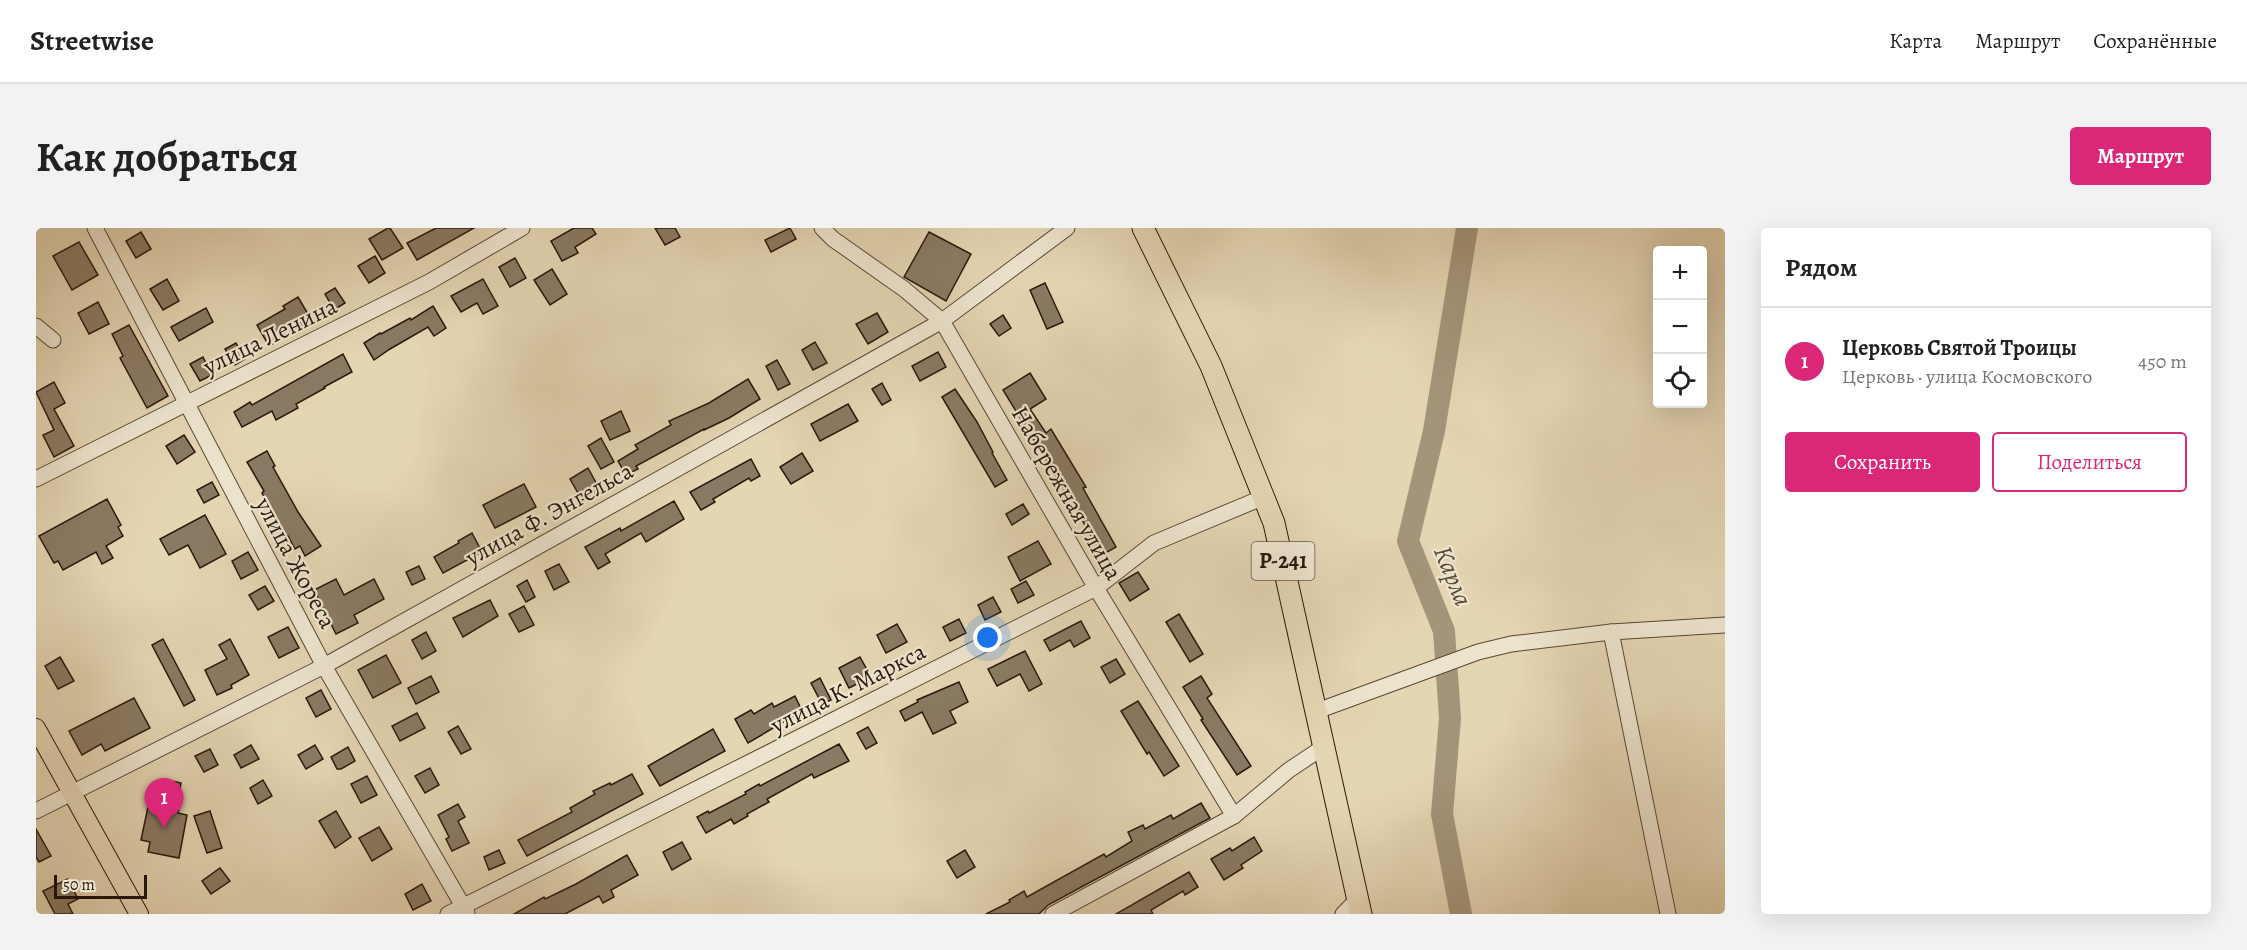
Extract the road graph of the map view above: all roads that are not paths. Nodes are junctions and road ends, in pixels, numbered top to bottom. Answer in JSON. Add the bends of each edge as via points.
{"nodes":[{"id":1,"x":94,"y":228,"type":"edge"},
{"id":2,"x":522,"y":228,"type":"edge"},
{"id":3,"x":822,"y":228,"type":"edge"},
{"id":4,"x":1067,"y":228,"type":"edge"},
{"id":5,"x":1143,"y":228,"type":"edge"},
{"id":6,"x":942,"y":321,"type":"junction"},
{"id":7,"x":36,"y":326,"type":"edge"},
{"id":8,"x":52,"y":340,"type":"dead end"},
{"id":9,"x":185,"y":403,"type":"junction"},
{"id":10,"x":36,"y":480,"type":"edge"},
{"id":11,"x":1264,"y":497,"type":"junction"},
{"id":12,"x":1096,"y":588,"type":"junction"},
{"id":13,"x":1725,"y":625,"type":"edge"},
{"id":14,"x":1611,"y":632,"type":"junction"},
{"id":15,"x":324,"y":666,"type":"junction"},
{"id":16,"x":1317,"y":711,"type":"junction"},
{"id":17,"x":36,"y":728,"type":"edge"},
{"id":18,"x":1325,"y":746,"type":"junction"},
{"id":19,"x":70,"y":793,"type":"junction"},
{"id":20,"x":36,"y":811,"type":"edge"},
{"id":21,"x":1234,"y":816,"type":"junction"},
{"id":22,"x":1360,"y":907,"type":"edge"},
{"id":23,"x":465,"y":910,"type":"edge"},
{"id":24,"x":139,"y":914,"type":"edge"},
{"id":25,"x":448,"y":914,"type":"edge"},
{"id":26,"x":1053,"y":914,"type":"edge"},
{"id":27,"x":1343,"y":914,"type":"edge"},
{"id":28,"x":1668,"y":914,"type":"edge"}],
"edges":[{"from":1,"to":9,"type":"street","name":"улица Жореса"},
{"from":2,"to":9,"type":"street","name":"улица Ленина","via":[[429,282]]},
{"from":3,"to":6,"type":"street","name":"Набережная улица"},
{"from":4,"to":6,"type":"street","name":"улица Ф. Энгельса"},
{"from":5,"to":11,"type":"highway","number":"Р-241","via":[[1211,366]]},
{"from":6,"to":12,"type":"street","name":"Набережная улица"},
{"from":6,"to":15,"type":"street","name":"улица Ф. Энгельса"},
{"from":7,"to":8,"type":"street"},
{"from":9,"to":10,"type":"street","name":"улица Ленина"},
{"from":9,"to":15,"type":"street","name":"улица Жореса"},
{"from":11,"to":12,"type":"street","name":"улица К. Маркса","via":[[1154,543]]},
{"from":11,"to":16,"type":"highway","number":"Р-241","via":[[1275,523]]},
{"from":12,"to":21,"type":"street","name":"Набережная улица"},
{"from":12,"to":23,"type":"street","name":"улица К. Маркса"},
{"from":13,"to":14,"type":"street"},
{"from":14,"to":16,"type":"street","via":[[1478,652]]},
{"from":14,"to":28,"type":"street"},
{"from":15,"to":19,"type":"street","name":"улица Ф. Энгельса"},
{"from":15,"to":23,"type":"street","name":"улица Жореса"},
{"from":16,"to":18,"type":"highway","number":"Р-241"},
{"from":17,"to":19,"type":"main road"},
{"from":18,"to":21,"type":"street","via":[[1288,770]]},
{"from":18,"to":22,"type":"highway","number":"Р-241"},
{"from":19,"to":20,"type":"street","name":"улица Ф. Энгельса"},
{"from":19,"to":24,"type":"main road"},
{"from":21,"to":26,"type":"street"},
{"from":22,"to":27,"type":"street"},
{"from":23,"to":25,"type":"street","name":"улица К. Маркса"}]}
